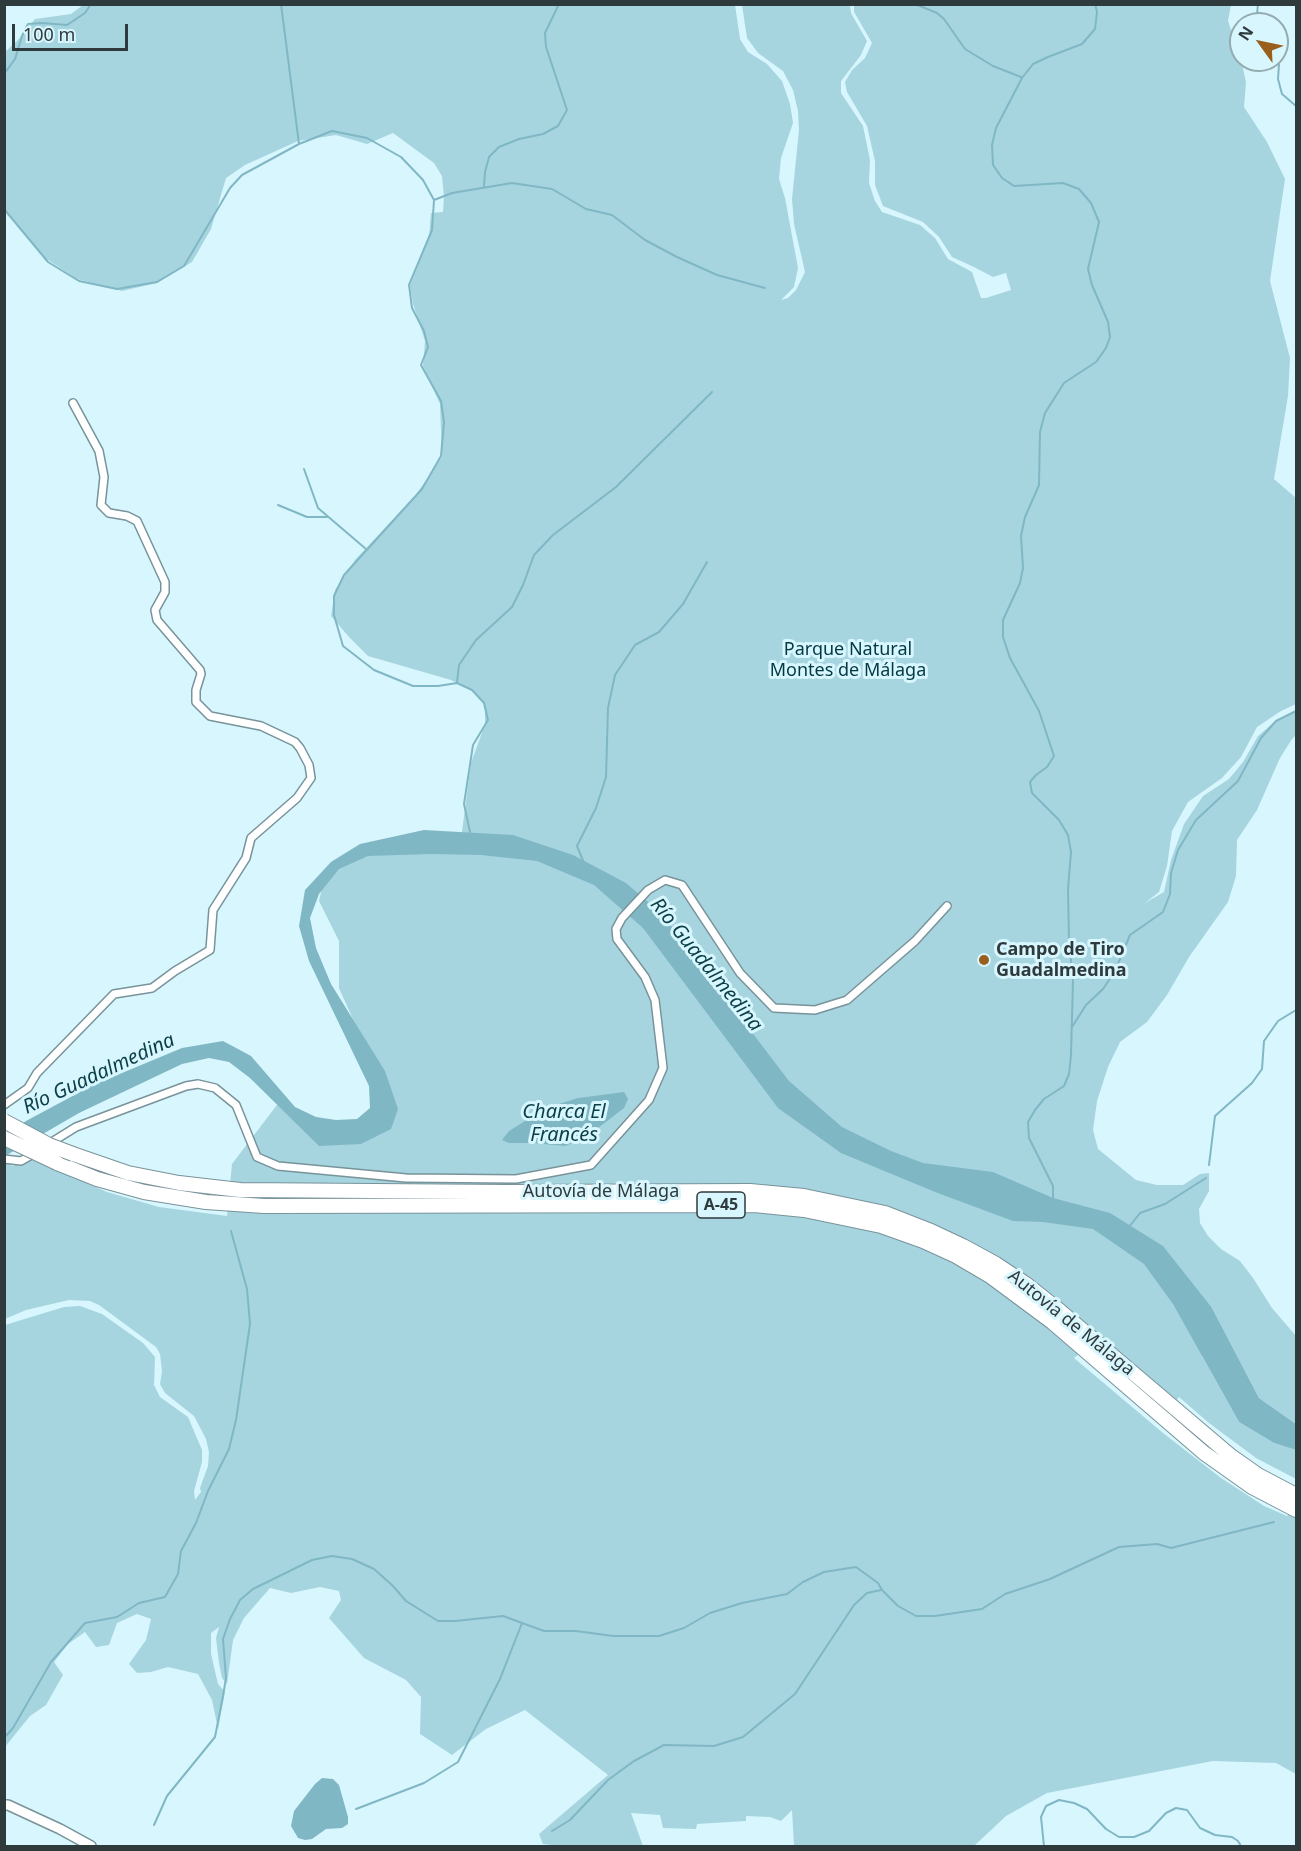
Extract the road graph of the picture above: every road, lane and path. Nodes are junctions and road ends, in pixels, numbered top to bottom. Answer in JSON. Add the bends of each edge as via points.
{"nodes":[{"id":1,"x":73,"y":403,"type":"dead end"},
{"id":2,"x":947,"y":906,"type":"dead end"},
{"id":3,"x":4,"y":1104,"type":"edge"},
{"id":4,"x":4,"y":1121,"type":"edge"},
{"id":5,"x":4,"y":1138,"type":"edge"},
{"id":6,"x":4,"y":1159,"type":"edge"},
{"id":7,"x":1296,"y":1495,"type":"edge"},
{"id":8,"x":1296,"y":1510,"type":"edge"},
{"id":9,"x":4,"y":1805,"type":"edge"},
{"id":10,"x":91,"y":1846,"type":"edge"}],
"edges":[{"from":1,"to":3,"type":"street","via":[[99,452],[104,477],[101,505],[109,513],[137,521],[165,582],[165,592],[155,610],[157,620],[200,670],[196,702],[210,716],[261,726],[295,742],[309,765],[311,778],[297,798],[251,838],[246,858],[213,910],[210,950],[152,988],[114,994],[37,1073],[28,1088]]},
{"from":2,"to":6,"type":"street","via":[[915,941],[847,1000],[805,1010],[774,1008],[740,973],[682,885],[665,880],[648,890],[616,929],[617,939],[645,978],[655,1000],[663,1068],[649,1100],[591,1165],[516,1179],[406,1178],[278,1166],[257,1157],[236,1105],[215,1088],[198,1084],[76,1127],[21,1161]]},
{"from":4,"to":7,"type":"highway","name":"Autovía de Málaga","number":"A-45","bridge":true,"via":[[49,1145],[128,1173],[240,1190],[750,1191],[804,1196],[885,1213],[963,1246],[1026,1284],[1231,1456]]},
{"from":5,"to":8,"type":"highway","name":"Autovía de Málaga","number":"A-45","bridge":true,"via":[[98,1179],[144,1192],[206,1202],[264,1206],[754,1205],[804,1210],[881,1226],[956,1256],[990,1276],[1052,1322],[1204,1453],[1252,1487]]},
{"from":9,"to":10,"type":"street"}]}
